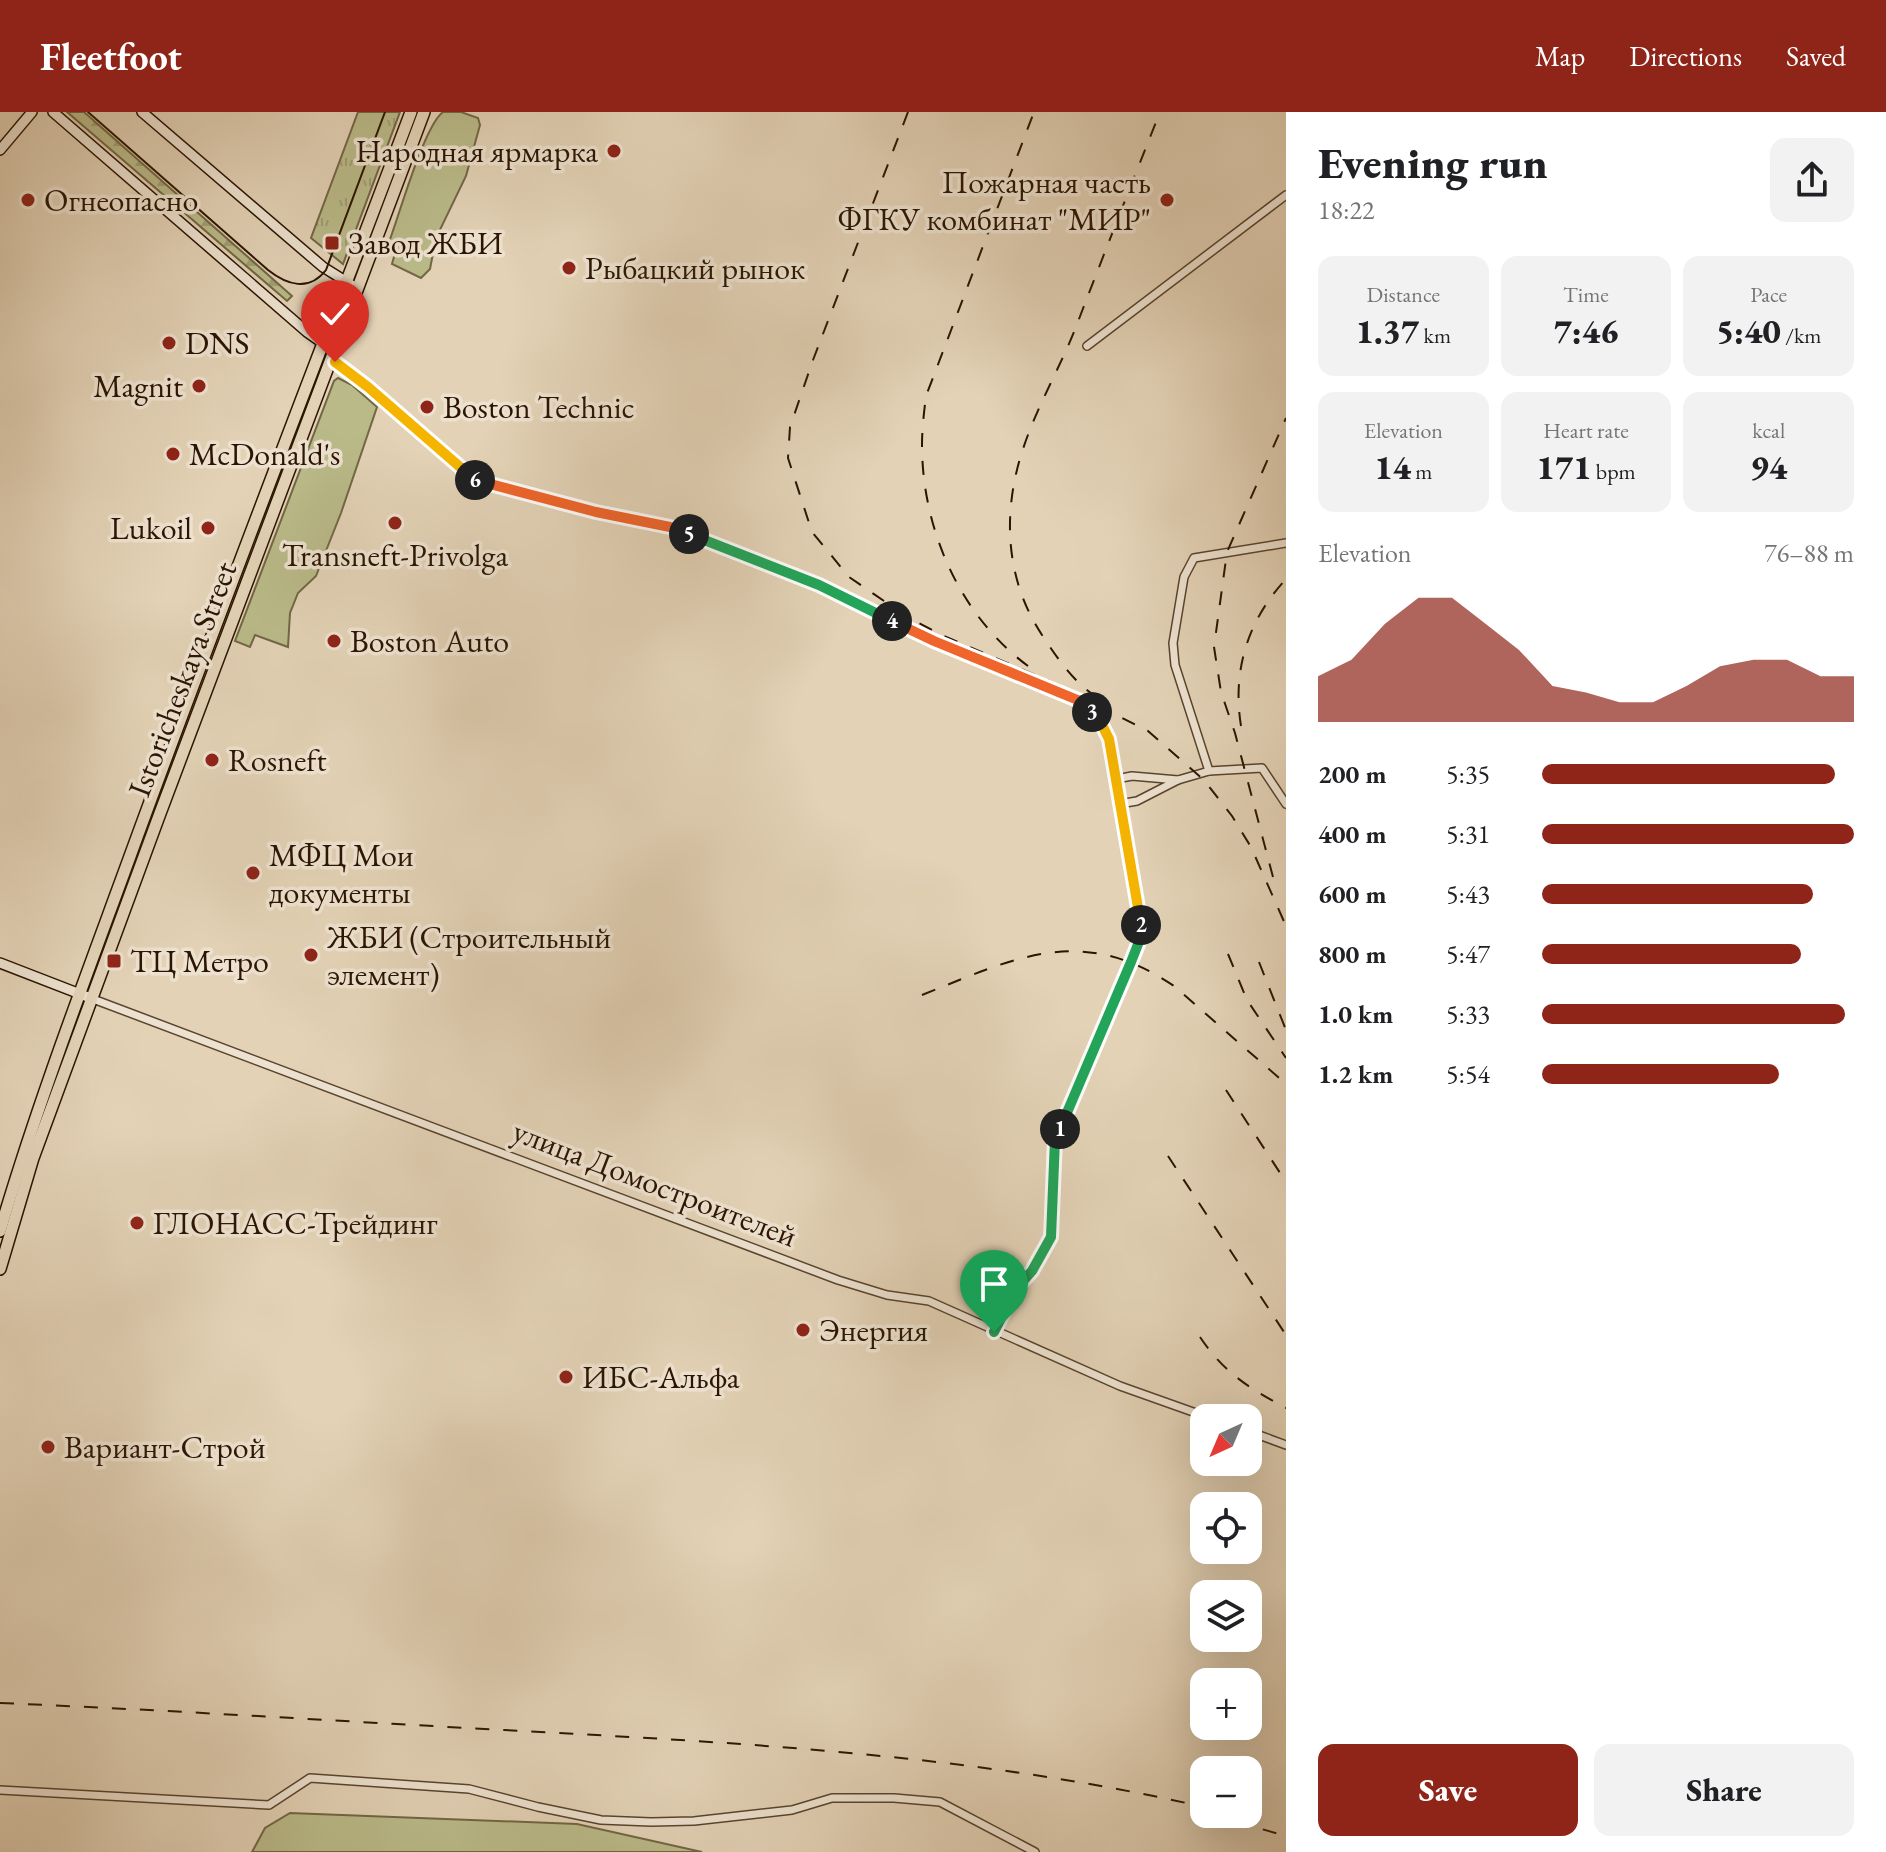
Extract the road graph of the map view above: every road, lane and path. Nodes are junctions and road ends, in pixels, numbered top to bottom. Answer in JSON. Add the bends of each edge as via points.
{"nodes":[{"id":1,"x":32,"y":112,"type":"edge"},
{"id":2,"x":53,"y":112,"type":"edge"},
{"id":3,"x":142,"y":112,"type":"edge"},
{"id":4,"x":411,"y":112,"type":"edge"},
{"id":5,"x":424,"y":112,"type":"edge"},
{"id":6,"x":0,"y":150,"type":"edge"},
{"id":7,"x":1286,"y":195,"type":"edge"},
{"id":8,"x":352,"y":286,"type":"junction"},
{"id":9,"x":1087,"y":346,"type":"dead end"},
{"id":10,"x":329,"y":351,"type":"junction"},
{"id":11,"x":1286,"y":543,"type":"edge"},
{"id":12,"x":1209,"y":771,"type":"junction"},
{"id":13,"x":1116,"y":779,"type":"junction"},
{"id":14,"x":1178,"y":780,"type":"junction"},
{"id":15,"x":1119,"y":804,"type":"junction"},
{"id":16,"x":1286,"y":804,"type":"edge"},
{"id":17,"x":0,"y":963,"type":"edge"},
{"id":18,"x":80,"y":994,"type":"junction"},
{"id":19,"x":93,"y":999,"type":"junction"},
{"id":20,"x":0,"y":1231,"type":"edge"},
{"id":21,"x":0,"y":1269,"type":"edge"},
{"id":22,"x":994,"y":1332,"type":"junction"},
{"id":23,"x":1190,"y":1411,"type":"edge"},
{"id":24,"x":1262,"y":1436,"type":"edge"},
{"id":25,"x":1286,"y":1445,"type":"edge"},
{"id":26,"x":0,"y":1790,"type":"edge"},
{"id":27,"x":1035,"y":1852,"type":"edge"}],
"edges":[{"from":1,"to":6,"type":"main road"},
{"from":2,"to":10,"type":"main road"},
{"from":3,"to":8,"type":"main road"},
{"from":4,"to":8,"type":"highway","name":"Istoricheskaya Street"},
{"from":5,"to":8,"type":"highway","name":"Istoricheskaya Street"},
{"from":7,"to":9,"type":"street"},
{"from":8,"to":10,"type":"highway","name":"Istoricheskaya Street"},
{"from":10,"to":13,"type":"street","via":[[476,481],[670,527],[819,585],[934,641],[1080,701],[1098,717],[1109,739]]},
{"from":10,"to":18,"type":"highway","name":"Istoricheskaya Street","via":[[227,591]]},
{"from":10,"to":19,"type":"highway","name":"Istoricheskaya Street"},
{"from":11,"to":12,"type":"street","via":[[1194,558],[1184,577],[1173,643],[1175,665]]},
{"from":12,"to":14,"type":"street"},
{"from":12,"to":16,"type":"street","via":[[1262,768]]},
{"from":13,"to":14,"type":"street"},
{"from":13,"to":15,"type":"street"},
{"from":14,"to":15,"type":"street","via":[[1137,801]]},
{"from":15,"to":22,"type":"street","via":[[1142,934],[1055,1139],[1051,1237]]},
{"from":17,"to":18,"type":"main road","name":"улица Домостроителей"},
{"from":18,"to":19,"type":"main road","name":"улица Домостроителей"},
{"from":18,"to":20,"type":"highway","name":"Istoricheskaya Street"},
{"from":19,"to":21,"type":"highway","name":"Istoricheskaya Street","via":[[23,1184]]},
{"from":19,"to":22,"type":"street","name":"улица Домостроителей","via":[[838,1280],[929,1301]]},
{"from":22,"to":23,"type":"street","name":"улица Домостроителей"},
{"from":24,"to":25,"type":"street"},
{"from":26,"to":27,"type":"street","via":[[269,1805],[310,1778],[469,1789],[601,1820],[651,1822],[792,1810],[832,1798],[894,1798],[940,1802]]}]}
